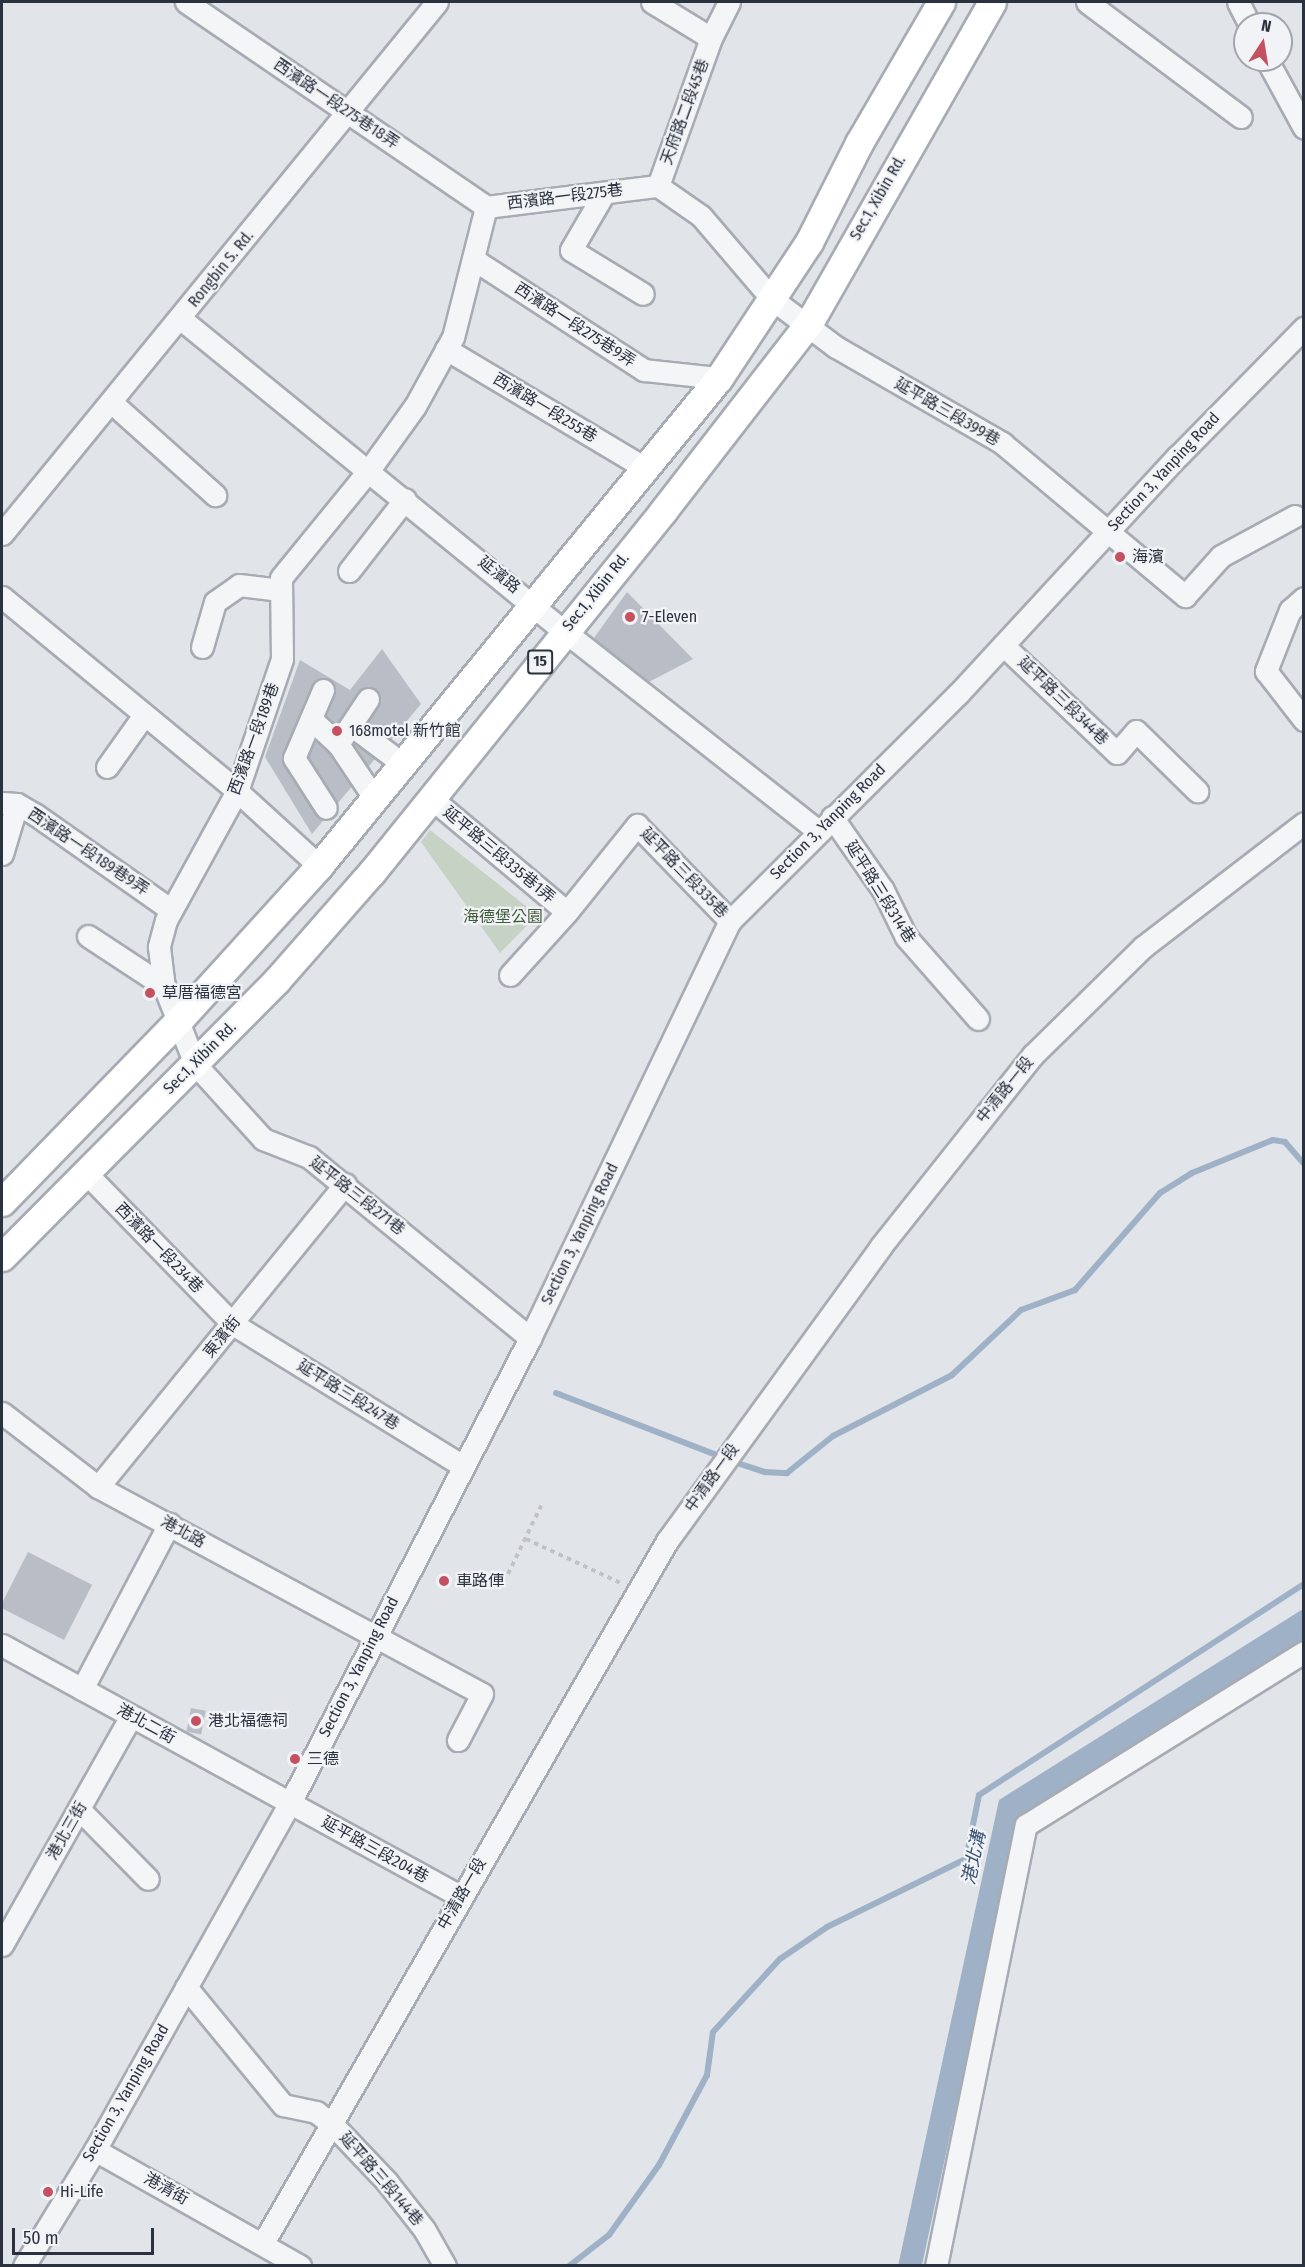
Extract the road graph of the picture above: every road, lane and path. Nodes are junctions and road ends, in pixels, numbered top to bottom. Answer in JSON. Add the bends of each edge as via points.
{"nodes":[{"id":1,"x":186,"y":2,"type":"edge"},
{"id":2,"x":437,"y":2,"type":"edge"},
{"id":3,"x":652,"y":2,"type":"edge"},
{"id":4,"x":729,"y":2,"type":"edge"},
{"id":5,"x":940,"y":2,"type":"edge"},
{"id":6,"x":992,"y":2,"type":"edge"},
{"id":7,"x":1087,"y":2,"type":"edge"},
{"id":8,"x":711,"y":38,"type":"junction"},
{"id":9,"x":1274,"y":72,"type":"edge"},
{"id":10,"x":348,"y":113,"type":"junction"},
{"id":11,"x":1241,"y":117,"type":"dead end"},
{"id":12,"x":1304,"y":128,"type":"edge"},
{"id":13,"x":658,"y":186,"type":"junction"},
{"id":14,"x":604,"y":193,"type":"junction"},
{"id":15,"x":486,"y":207,"type":"junction"},
{"id":16,"x":473,"y":259,"type":"junction"},
{"id":17,"x":643,"y":294,"type":"dead end"},
{"id":18,"x":772,"y":299,"type":"junction"},
{"id":19,"x":181,"y":319,"type":"junction"},
{"id":20,"x":809,"y":323,"type":"junction"},
{"id":21,"x":1301,"y":334,"type":"edge"},
{"id":22,"x":446,"y":349,"type":"junction"},
{"id":23,"x":719,"y":378,"type":"junction"},
{"id":24,"x":111,"y":402,"type":"junction"},
{"id":25,"x":643,"y":467,"type":"junction"},
{"id":26,"x":369,"y":470,"type":"junction"},
{"id":27,"x":215,"y":495,"type":"dead end"},
{"id":28,"x":405,"y":499,"type":"junction"},
{"id":29,"x":1294,"y":516,"type":"dead end"},
{"id":30,"x":1107,"y":533,"type":"junction"},
{"id":31,"x":2,"y":534,"type":"edge"},
{"id":32,"x":350,"y":571,"type":"dead end"},
{"id":33,"x":281,"y":590,"type":"junction"},
{"id":34,"x":2,"y":597,"type":"edge"},
{"id":35,"x":1304,"y":598,"type":"edge"},
{"id":36,"x":535,"y":604,"type":"junction"},
{"id":37,"x":564,"y":631,"type":"junction"},
{"id":38,"x":1003,"y":645,"type":"junction"},
{"id":39,"x":202,"y":647,"type":"dead end"},
{"id":40,"x":323,"y":690,"type":"dead end"},
{"id":41,"x":368,"y":699,"type":"dead end"},
{"id":42,"x":144,"y":715,"type":"junction"},
{"id":43,"x":311,"y":719,"type":"junction"},
{"id":44,"x":1304,"y":720,"type":"edge"},
{"id":45,"x":351,"y":725,"type":"junction"},
{"id":46,"x":338,"y":744,"type":"junction"},
{"id":47,"x":403,"y":764,"type":"junction"},
{"id":48,"x":107,"y":767,"type":"dead end"},
{"id":49,"x":237,"y":791,"type":"junction"},
{"id":50,"x":1197,"y":791,"type":"dead end"},
{"id":51,"x":431,"y":798,"type":"junction"},
{"id":52,"x":375,"y":799,"type":"junction"},
{"id":53,"x":9,"y":803,"type":"edge"},
{"id":54,"x":326,"y":808,"type":"dead end"},
{"id":55,"x":1304,"y":823,"type":"edge"},
{"id":56,"x":825,"y":824,"type":"junction"},
{"id":57,"x":637,"y":825,"type":"joint"},
{"id":58,"x":2,"y":854,"type":"edge"},
{"id":59,"x":319,"y":866,"type":"junction"},
{"id":60,"x":171,"y":910,"type":"junction"},
{"id":61,"x":567,"y":912,"type":"junction"},
{"id":62,"x":730,"y":921,"type":"junction"},
{"id":63,"x":88,"y":936,"type":"dead end"},
{"id":64,"x":510,"y":975,"type":"dead end"},
{"id":65,"x":164,"y":987,"type":"junction"},
{"id":66,"x":180,"y":1019,"type":"junction"},
{"id":67,"x":978,"y":1019,"type":"dead end"},
{"id":68,"x":195,"y":1064,"type":"junction"},
{"id":69,"x":85,"y":1172,"type":"junction"},
{"id":70,"x":345,"y":1184,"type":"junction"},
{"id":71,"x":2,"y":1202,"type":"edge"},
{"id":72,"x":2,"y":1257,"type":"edge"},
{"id":73,"x":233,"y":1324,"type":"junction"},
{"id":74,"x":530,"y":1338,"type":"junction"},
{"id":75,"x":2,"y":1413,"type":"edge"},
{"id":76,"x":463,"y":1466,"type":"junction"},
{"id":77,"x":98,"y":1487,"type":"junction"},
{"id":78,"x":542,"y":1506,"type":"dead end"},
{"id":79,"x":169,"y":1524,"type":"junction"},
{"id":80,"x":526,"y":1539,"type":"junction"},
{"id":81,"x":508,"y":1574,"type":"dead end"},
{"id":82,"x":638,"y":1591,"type":"junction"},
{"id":83,"x":374,"y":1637,"type":"junction"},
{"id":84,"x":2,"y":1645,"type":"edge"},
{"id":85,"x":1304,"y":1652,"type":"edge"},
{"id":86,"x":82,"y":1689,"type":"junction"},
{"id":87,"x":131,"y":1716,"type":"junction"},
{"id":88,"x":458,"y":1740,"type":"dead end"},
{"id":89,"x":290,"y":1803,"type":"junction"},
{"id":90,"x":79,"y":1809,"type":"junction"},
{"id":91,"x":148,"y":1879,"type":"dead end"},
{"id":92,"x":460,"y":1896,"type":"junction"},
{"id":93,"x":2,"y":1945,"type":"edge"},
{"id":94,"x":186,"y":1987,"type":"junction"},
{"id":95,"x":333,"y":2125,"type":"junction"},
{"id":96,"x":95,"y":2150,"type":"junction"},
{"id":97,"x":263,"y":2243,"type":"junction"},
{"id":98,"x":24,"y":2265,"type":"edge"},
{"id":99,"x":300,"y":2265,"type":"edge"},
{"id":100,"x":445,"y":2265,"type":"edge"},
{"id":101,"x":936,"y":2265,"type":"edge"}],
"edges":[{"from":1,"to":10,"type":"street","name":"西濱路一段275巷18弄"},
{"from":2,"to":10,"type":"street","name":"Rongbin S. Rd."},
{"from":3,"to":8,"type":"street","name":"天府路二段45巷"},
{"from":4,"to":8,"type":"street","name":"天府路二段45巷"},
{"from":5,"to":18,"type":"main road","number":"15","via":[[859,143],[809,242]]},
{"from":6,"to":20,"type":"main road","name":"Sec.1, Xibin Rd.","number":"15"},
{"from":7,"to":11,"type":"street"},
{"from":8,"to":13,"type":"street","name":"天府路二段45巷"},
{"from":9,"to":12,"type":"street"},
{"from":10,"to":15,"type":"street","name":"西濱路一段275巷18弄"},
{"from":10,"to":19,"type":"street","name":"Rongbin S. Rd."},
{"from":13,"to":14,"type":"street","name":"西濱路一段275巷"},
{"from":13,"to":18,"type":"street","via":[[701,216]]},
{"from":14,"to":15,"type":"street","name":"西濱路一段275巷"},
{"from":14,"to":17,"type":"street","via":[[571,250]]},
{"from":15,"to":16,"type":"street","name":"西濱路一段275巷"},
{"from":16,"to":22,"type":"street","name":"西濱路一段275巷"},
{"from":16,"to":23,"type":"street","name":"西濱路一段275巷9弄","via":[[644,370]]},
{"from":18,"to":20,"type":"street"},
{"from":18,"to":23,"type":"main road","number":"15"},
{"from":19,"to":24,"type":"street","name":"Rongbin S. Rd."},
{"from":19,"to":26,"type":"street","name":"延濱路"},
{"from":20,"to":30,"type":"street","name":"延平路三段399巷","via":[[836,347],[1002,443]]},
{"from":20,"to":37,"type":"main road","name":"Sec.1, Xibin Rd.","number":"15"},
{"from":21,"to":30,"type":"street","name":"Section 3, Yanping Road"},
{"from":22,"to":25,"type":"street","name":"西濱路一段255巷"},
{"from":22,"to":26,"type":"street","name":"西濱路一段275巷","via":[[415,406]]},
{"from":23,"to":25,"type":"main road","number":"15"},
{"from":24,"to":27,"type":"street"},
{"from":24,"to":31,"type":"street","name":"Rongbin S. Rd."},
{"from":25,"to":36,"type":"main road","number":"15"},
{"from":26,"to":28,"type":"street","name":"延濱路"},
{"from":26,"to":33,"type":"street","name":"西濱路一段189巷","via":[[280,578]]},
{"from":28,"to":32,"type":"street"},
{"from":28,"to":36,"type":"street","name":"延濱路"},
{"from":29,"to":30,"type":"street","name":"延平路三段399巷","via":[[1221,556],[1185,596]]},
{"from":30,"to":38,"type":"street","name":"Section 3, Yanping Road"},
{"from":33,"to":39,"type":"street","via":[[239,585],[215,602]]},
{"from":33,"to":49,"type":"street","name":"西濱路一段189巷","via":[[282,659]]},
{"from":34,"to":42,"type":"street"},
{"from":35,"to":44,"type":"street","via":[[1290,610],[1266,670]]},
{"from":36,"to":37,"type":"street","name":"延濱路"},
{"from":36,"to":47,"type":"main road","number":"15"},
{"from":37,"to":51,"type":"main road","name":"Sec.1, Xibin Rd.","number":"15"},
{"from":37,"to":56,"type":"street","name":"延濱路"},
{"from":38,"to":50,"type":"street","name":"延平路三段344巷","via":[[1117,753],[1136,731]]},
{"from":38,"to":56,"type":"street","name":"Section 3, Yanping Road"},
{"from":40,"to":43,"type":"street"},
{"from":41,"to":45,"type":"street"},
{"from":42,"to":48,"type":"street"},
{"from":42,"to":49,"type":"street"},
{"from":43,"to":46,"type":"street"},
{"from":43,"to":54,"type":"street","via":[[294,758]]},
{"from":45,"to":46,"type":"street"},
{"from":45,"to":47,"type":"street"},
{"from":46,"to":52,"type":"street"},
{"from":47,"to":52,"type":"main road","number":"15"},
{"from":49,"to":59,"type":"street"},
{"from":49,"to":60,"type":"street","name":"西濱路一段189巷"},
{"from":51,"to":61,"type":"street","name":"延平路三段335巷1弄"},
{"from":51,"to":68,"type":"main road","name":"Sec.1, Xibin Rd.","number":"15","via":[[277,980]]},
{"from":52,"to":59,"type":"main road","number":"15"},
{"from":53,"to":58,"type":"street"},
{"from":53,"to":60,"type":"street","name":"西濱路一段189巷9弄"},
{"from":55,"to":82,"type":"street","name":"中清路一段","via":[[1143,947],[1033,1055],[881,1246],[667,1541]]},
{"from":56,"to":62,"type":"street","name":"Section 3, Yanping Road"},
{"from":56,"to":67,"type":"street","name":"延平路三段314巷","via":[[883,890],[906,937]]},
{"from":57,"to":61,"type":"street","name":"延平路三段335巷1弄"},
{"from":57,"to":62,"type":"street","name":"延平路三段335巷"},
{"from":59,"to":66,"type":"main road","number":"15"},
{"from":60,"to":65,"type":"street","name":"西濱路一段189巷","via":[[159,947]]},
{"from":61,"to":64,"type":"street","name":"延平路三段335巷1弄"},
{"from":62,"to":74,"type":"street","name":"Section 3, Yanping Road"},
{"from":63,"to":65,"type":"street"},
{"from":65,"to":66,"type":"street","name":"西濱路一段189巷"},
{"from":66,"to":68,"type":"street","name":"延平路三段271巷"},
{"from":66,"to":71,"type":"main road","number":"15"},
{"from":68,"to":69,"type":"main road","name":"Sec.1, Xibin Rd.","number":"15"},
{"from":68,"to":70,"type":"street","name":"延平路三段271巷","via":[[263,1139],[309,1157]]},
{"from":69,"to":72,"type":"main road","name":"Sec.1, Xibin Rd.","number":"15"},
{"from":69,"to":73,"type":"street","name":"西濱路一段234巷"},
{"from":70,"to":73,"type":"street","name":"東濱街"},
{"from":70,"to":74,"type":"street","name":"延平路三段271巷"},
{"from":73,"to":76,"type":"street","name":"延平路三段247巷"},
{"from":73,"to":77,"type":"street","name":"東濱街"},
{"from":74,"to":76,"type":"street","name":"Section 3, Yanping Road"},
{"from":75,"to":77,"type":"street","name":"港北路"},
{"from":76,"to":83,"type":"street","name":"Section 3, Yanping Road"},
{"from":77,"to":79,"type":"street","name":"港北路"},
{"from":78,"to":80,"type":"path"},
{"from":79,"to":83,"type":"street","name":"港北路"},
{"from":79,"to":86,"type":"street"},
{"from":80,"to":81,"type":"path"},
{"from":80,"to":82,"type":"path"},
{"from":82,"to":92,"type":"street","name":"中清路一段"},
{"from":83,"to":88,"type":"street","name":"港北路","via":[[482,1694]]},
{"from":83,"to":89,"type":"street","name":"Section 3, Yanping Road"},
{"from":84,"to":86,"type":"street","name":"港北二街"},
{"from":85,"to":101,"type":"street","via":[[1026,1825]]},
{"from":86,"to":87,"type":"street","name":"港北二街"},
{"from":87,"to":89,"type":"street","name":"港北二街"},
{"from":87,"to":90,"type":"street","name":"港北三街"},
{"from":89,"to":92,"type":"street","name":"延平路三段204巷"},
{"from":89,"to":94,"type":"street","name":"Section 3, Yanping Road"},
{"from":90,"to":91,"type":"street"},
{"from":90,"to":93,"type":"street","name":"港北三街"},
{"from":92,"to":95,"type":"street","name":"中清路一段"},
{"from":94,"to":95,"type":"street","name":"延平路三段144巷","via":[[283,2105],[316,2112]]},
{"from":94,"to":96,"type":"street","name":"Section 3, Yanping Road"},
{"from":95,"to":97,"type":"street","name":"中清路一段"},
{"from":95,"to":100,"type":"street","name":"延平路三段144巷","via":[[387,2182],[424,2229]]},
{"from":96,"to":97,"type":"street","name":"港清街"},
{"from":96,"to":98,"type":"street","name":"Section 3, Yanping Road"},
{"from":97,"to":99,"type":"street","name":"港清街"}]}
